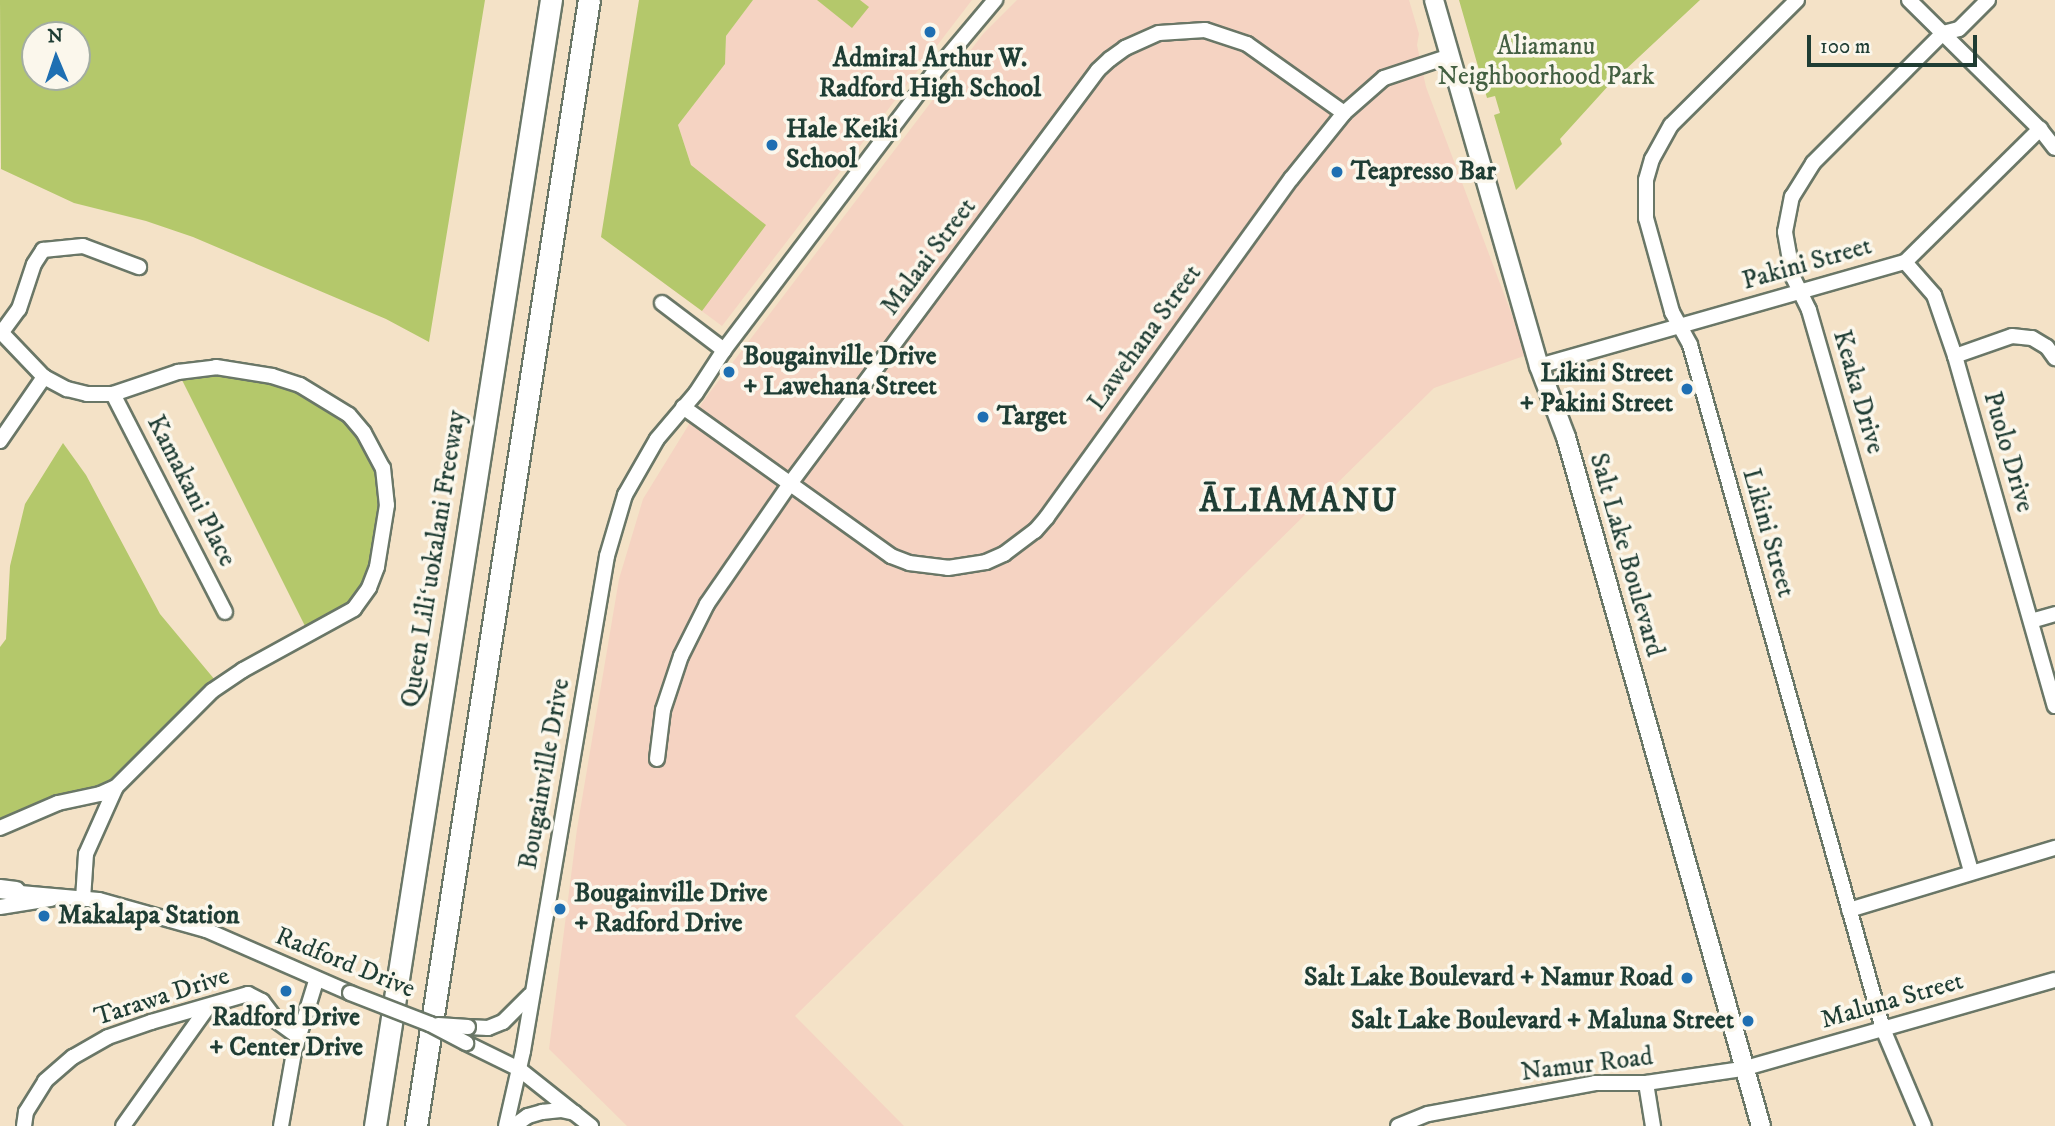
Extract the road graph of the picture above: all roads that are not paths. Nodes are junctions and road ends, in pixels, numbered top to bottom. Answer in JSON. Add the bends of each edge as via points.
{"nodes":[{"id":1,"x":551,"y":0,"type":"edge"},
{"id":2,"x":589,"y":0,"type":"edge"},
{"id":3,"x":995,"y":0,"type":"edge"},
{"id":4,"x":1434,"y":0,"type":"edge"},
{"id":5,"x":1797,"y":0,"type":"edge"},
{"id":6,"x":1909,"y":0,"type":"edge"},
{"id":7,"x":1989,"y":0,"type":"edge"},
{"id":8,"x":1942,"y":33,"type":"junction"},
{"id":9,"x":1450,"y":56,"type":"junction"},
{"id":10,"x":1344,"y":113,"type":"junction"},
{"id":11,"x":2039,"y":129,"type":"junction"},
{"id":12,"x":2055,"y":149,"type":"edge"},
{"id":13,"x":1905,"y":262,"type":"junction"},
{"id":14,"x":139,"y":267,"type":"dead end"},
{"id":15,"x":1797,"y":291,"type":"junction"},
{"id":16,"x":662,"y":303,"type":"dead end"},
{"id":17,"x":1677,"y":328,"type":"junction"},
{"id":18,"x":1,"y":331,"type":"edge"},
{"id":19,"x":724,"y":350,"type":"junction"},
{"id":20,"x":1955,"y":356,"type":"junction"},
{"id":21,"x":2055,"y":358,"type":"edge"},
{"id":22,"x":1539,"y":366,"type":"junction"},
{"id":23,"x":44,"y":377,"type":"junction"},
{"id":24,"x":113,"y":394,"type":"junction"},
{"id":25,"x":684,"y":407,"type":"junction"},
{"id":26,"x":0,"y":442,"type":"edge"},
{"id":27,"x":789,"y":485,"type":"junction"},
{"id":28,"x":225,"y":612,"type":"dead end"},
{"id":29,"x":2055,"y":614,"type":"edge"},
{"id":30,"x":2031,"y":621,"type":"junction"},
{"id":31,"x":2055,"y":706,"type":"edge"},
{"id":32,"x":657,"y":759,"type":"dead end"},
{"id":33,"x":116,"y":786,"type":"junction"},
{"id":34,"x":0,"y":828,"type":"edge"},
{"id":35,"x":2055,"y":848,"type":"edge"},
{"id":36,"x":1970,"y":871,"type":"junction"},
{"id":37,"x":5,"y":891,"type":"edge"},
{"id":38,"x":59,"y":897,"type":"junction"},
{"id":39,"x":83,"y":899,"type":"junction"},
{"id":40,"x":0,"y":907,"type":"edge"},
{"id":41,"x":1849,"y":910,"type":"junction"},
{"id":42,"x":2055,"y":980,"type":"edge"},
{"id":43,"x":316,"y":981,"type":"junction"},
{"id":44,"x":395,"y":988,"type":"junction"},
{"id":45,"x":532,"y":991,"type":"junction"},
{"id":46,"x":208,"y":1007,"type":"junction"},
{"id":47,"x":430,"y":1024,"type":"junction"},
{"id":48,"x":1883,"y":1029,"type":"junction"},
{"id":49,"x":299,"y":1037,"type":"junction"},
{"id":50,"x":519,"y":1069,"type":"junction"},
{"id":51,"x":1742,"y":1069,"type":"junction"},
{"id":52,"x":1646,"y":1083,"type":"junction"},
{"id":53,"x":578,"y":1114,"type":"junction"},
{"id":54,"x":24,"y":1126,"type":"edge"},
{"id":55,"x":124,"y":1126,"type":"edge"},
{"id":56,"x":281,"y":1126,"type":"edge"},
{"id":57,"x":364,"y":1126,"type":"edge"},
{"id":58,"x":375,"y":1126,"type":"edge"},
{"id":59,"x":418,"y":1126,"type":"edge"},
{"id":60,"x":506,"y":1126,"type":"edge"},
{"id":61,"x":514,"y":1126,"type":"edge"},
{"id":62,"x":591,"y":1126,"type":"edge"},
{"id":63,"x":1398,"y":1126,"type":"edge"},
{"id":64,"x":1653,"y":1126,"type":"edge"},
{"id":65,"x":1761,"y":1126,"type":"edge"},
{"id":66,"x":1924,"y":1126,"type":"edge"}],
"edges":[{"from":1,"to":44,"type":"highway","name":"Queen Liliʻuokalani Freeway"},
{"from":2,"to":59,"type":"highway"},
{"from":3,"to":19,"type":"street","name":"Bougainville Drive"},
{"from":4,"to":9,"type":"main road","name":"Salt Lake Boulevard"},
{"from":5,"to":17,"type":"street","name":"Likini Street","via":[[1671,125],[1651,159],[1646,218]]},
{"from":6,"to":8,"type":"street"},
{"from":7,"to":8,"type":"street","name":"Keaka Drive","via":[[1959,29]]},
{"from":8,"to":11,"type":"street"},
{"from":8,"to":15,"type":"street","name":"Keaka Drive","via":[[1801,178],[1785,232]]},
{"from":9,"to":10,"type":"street","name":"Lawehana Street","via":[[1384,78]]},
{"from":9,"to":22,"type":"main road","name":"Salt Lake Boulevard"},
{"from":10,"to":27,"type":"street","name":"Malaai Street","via":[[1247,44],[1223,35],[1172,30],[1125,48],[1098,70]]},
{"from":10,"to":27,"type":"street","name":"Lawehana Street","via":[[1291,179],[1047,517],[1020,544],[986,562],[967,566],[909,563],[874,547]]},
{"from":11,"to":12,"type":"street"},
{"from":11,"to":13,"type":"street","name":"Pakini Street"},
{"from":13,"to":15,"type":"street","name":"Pakini Street"},
{"from":13,"to":20,"type":"street","name":"Puolo Drive","via":[[1934,295]]},
{"from":14,"to":18,"type":"street","via":[[83,246],[43,250],[33,264],[19,309]]},
{"from":15,"to":17,"type":"street","name":"Pakini Street"},
{"from":15,"to":36,"type":"street","name":"Keaka Drive","via":[[1809,310]]},
{"from":16,"to":19,"type":"street"},
{"from":17,"to":22,"type":"street","name":"Pakini Street"},
{"from":17,"to":41,"type":"street","name":"Likini Street","via":[[1689,345]]},
{"from":18,"to":23,"type":"street"},
{"from":19,"to":25,"type":"street","name":"Bougainville Drive"},
{"from":20,"to":21,"type":"street","via":[[2011,336],[2032,338]]},
{"from":20,"to":30,"type":"street","name":"Puolo Drive"},
{"from":22,"to":51,"type":"main road","name":"Salt Lake Boulevard","via":[[1566,437]]},
{"from":23,"to":24,"type":"street","via":[[77,392]]},
{"from":23,"to":26,"type":"street"},
{"from":24,"to":28,"type":"street","name":"Kamakani Place"},
{"from":24,"to":33,"type":"street","via":[[178,372],[216,367],[300,385],[349,415],[364,433],[383,468],[387,505],[377,567],[354,609],[212,691]]},
{"from":25,"to":27,"type":"street","name":"Lawehana Street"},
{"from":25,"to":45,"type":"street","name":"Bougainville Drive","via":[[657,439],[625,495],[607,556]]},
{"from":27,"to":32,"type":"street","name":"Malaai Street","via":[[707,604],[681,656],[663,710]]},
{"from":29,"to":30,"type":"street"},
{"from":30,"to":31,"type":"street","name":"Puolo Drive"},
{"from":33,"to":34,"type":"street","via":[[58,803]]},
{"from":33,"to":39,"type":"street","via":[[86,854]]},
{"from":35,"to":36,"type":"street"},
{"from":36,"to":41,"type":"street"},
{"from":37,"to":38,"type":"street","name":"Radford Drive"},
{"from":38,"to":39,"type":"street","name":"Radford Drive"},
{"from":38,"to":40,"type":"street","name":"Radford Drive"},
{"from":39,"to":43,"type":"street","name":"Radford Drive","via":[[206,930]]},
{"from":41,"to":48,"type":"street","name":"Likini Street"},
{"from":42,"to":48,"type":"street","name":"Maluna Street"},
{"from":43,"to":47,"type":"street","name":"Radford Drive","bridge":true},
{"from":43,"to":49,"type":"street"},
{"from":44,"to":57,"type":"highway"},
{"from":44,"to":58,"type":"highway","name":"Queen Liliʻuokalani Freeway"},
{"from":45,"to":47,"type":"street","bridge":true,"via":[[508,1019],[488,1028]]},
{"from":45,"to":50,"type":"street","name":"Bougainville Drive"},
{"from":46,"to":49,"type":"street","name":"Tarawa Drive","via":[[248,994],[255,996]]},
{"from":46,"to":54,"type":"street","name":"Tarawa Drive","via":[[108,1037],[73,1058],[45,1081],[26,1112]]},
{"from":46,"to":55,"type":"street"},
{"from":47,"to":50,"type":"street","name":"Radford Drive","bridge":true},
{"from":48,"to":51,"type":"street","name":"Maluna Street"},
{"from":48,"to":66,"type":"street","name":"Likini Street"},
{"from":49,"to":56,"type":"street"},
{"from":50,"to":53,"type":"street","name":"Radford Drive"},
{"from":50,"to":60,"type":"street","name":"Bougainville Drive"},
{"from":51,"to":52,"type":"street","name":"Namur Road"},
{"from":51,"to":65,"type":"main road","name":"Salt Lake Boulevard"},
{"from":52,"to":63,"type":"street","name":"Namur Road","via":[[1595,1083],[1428,1114]]},
{"from":52,"to":64,"type":"street"},
{"from":53,"to":61,"type":"street","via":[[542,1112]]},
{"from":53,"to":62,"type":"street","name":"Radford Drive"}]}
